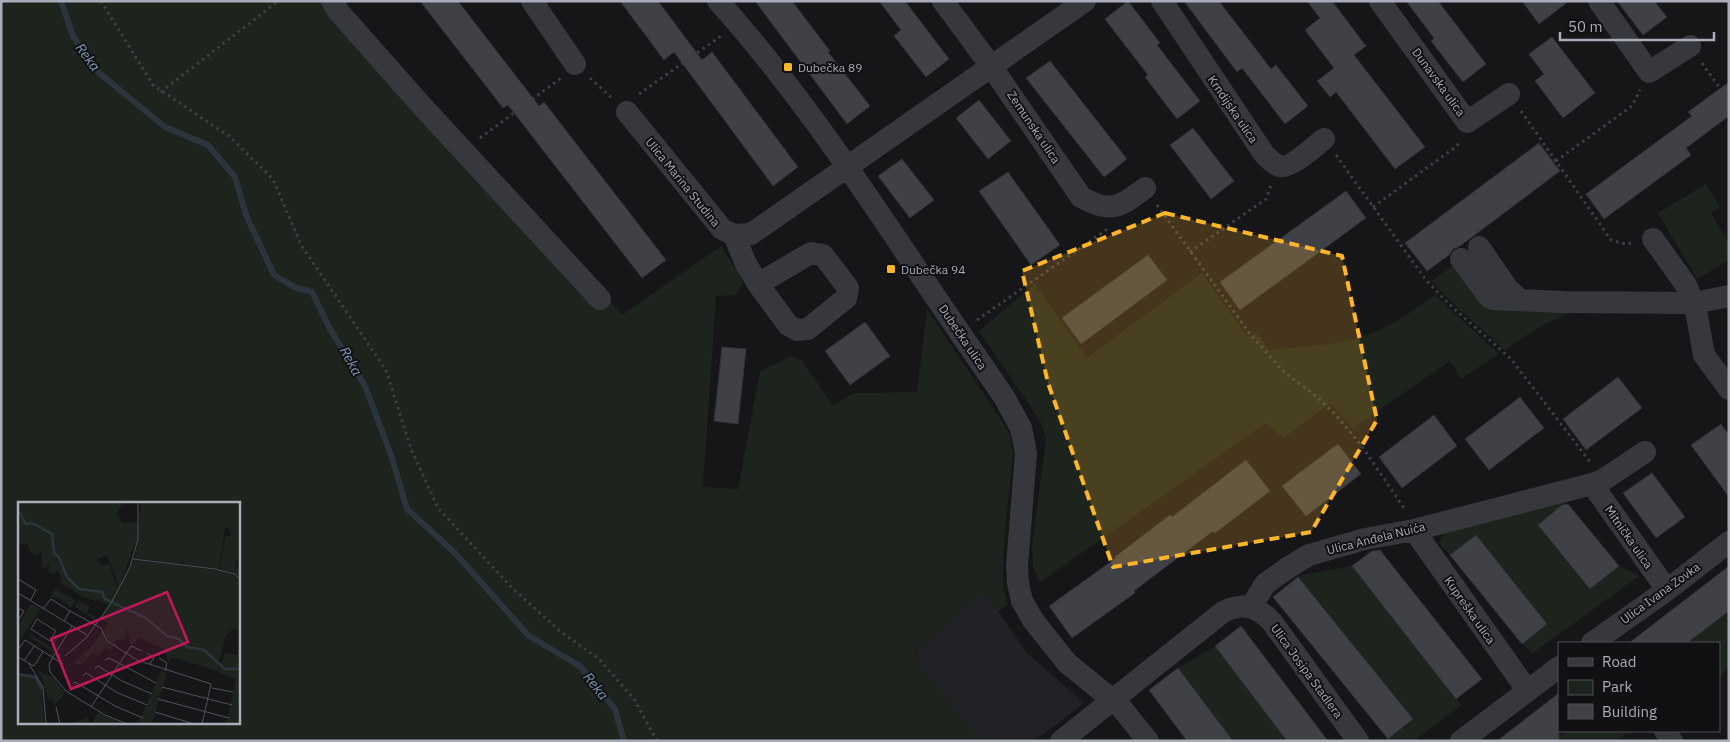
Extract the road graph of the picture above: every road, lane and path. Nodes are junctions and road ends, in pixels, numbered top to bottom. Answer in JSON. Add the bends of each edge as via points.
{"nodes":[{"id":1,"x":101,"y":1,"type":"edge"},
{"id":2,"x":278,"y":1,"type":"edge"},
{"id":3,"x":332,"y":1,"type":"edge"},
{"id":4,"x":532,"y":1,"type":"edge"},
{"id":5,"x":718,"y":1,"type":"edge"},
{"id":6,"x":943,"y":1,"type":"edge"},
{"id":7,"x":1085,"y":1,"type":"edge"},
{"id":8,"x":1162,"y":1,"type":"edge"},
{"id":9,"x":1380,"y":1,"type":"edge"},
{"id":10,"x":1599,"y":1,"type":"edge"},
{"id":11,"x":738,"y":24,"type":"junction"},
{"id":12,"x":1690,"y":46,"type":"joint"},
{"id":13,"x":576,"y":65,"type":"junction"},
{"id":14,"x":992,"y":66,"type":"junction"},
{"id":15,"x":1649,"y":72,"type":"junction"},
{"id":16,"x":161,"y":92,"type":"junction"},
{"id":17,"x":1509,"y":94,"type":"joint"},
{"id":18,"x":1729,"y":102,"type":"edge"},
{"id":19,"x":624,"y":109,"type":"junction"},
{"id":20,"x":1467,"y":122,"type":"junction"},
{"id":21,"x":1324,"y":139,"type":"joint"},
{"id":22,"x":463,"y":151,"type":"junction"},
{"id":23,"x":1556,"y":161,"type":"junction"},
{"id":24,"x":1278,"y":166,"type":"junction"},
{"id":25,"x":848,"y":167,"type":"junction"},
{"id":26,"x":1145,"y":188,"type":"joint"},
{"id":27,"x":1095,"y":205,"type":"junction"},
{"id":28,"x":1373,"y":207,"type":"junction"},
{"id":29,"x":734,"y":235,"type":"junction"},
{"id":30,"x":1654,"y":239,"type":"joint"},
{"id":31,"x":1190,"y":252,"type":"junction"},
{"id":32,"x":1470,"y":253,"type":"dead end"},
{"id":33,"x":758,"y":284,"type":"dead end"},
{"id":34,"x":1729,"y":296,"type":"edge"},
{"id":35,"x":600,"y":299,"type":"dead end"},
{"id":36,"x":1694,"y":303,"type":"junction"},
{"id":37,"x":960,"y":332,"type":"junction"},
{"id":38,"x":1729,"y":389,"type":"edge"},
{"id":39,"x":1645,"y":452,"type":"dead end"},
{"id":40,"x":1598,"y":482,"type":"junction"},
{"id":41,"x":1414,"y":530,"type":"junction"},
{"id":42,"x":1729,"y":542,"type":"edge"},
{"id":43,"x":1666,"y":590,"type":"junction"},
{"id":44,"x":1251,"y":607,"type":"junction"},
{"id":45,"x":1598,"y":641,"type":"edge"},
{"id":46,"x":1558,"y":668,"type":"edge"},
{"id":47,"x":1527,"y":690,"type":"junction"},
{"id":48,"x":1112,"y":699,"type":"junction"},
{"id":49,"x":658,"y":741,"type":"edge"},
{"id":50,"x":1061,"y":741,"type":"edge"},
{"id":51,"x":1148,"y":741,"type":"edge"},
{"id":52,"x":1358,"y":741,"type":"edge"},
{"id":53,"x":1461,"y":741,"type":"edge"}],
"edges":[{"from":1,"to":16,"type":"path","via":[[153,85]]},
{"from":2,"to":16,"type":"path"},
{"from":3,"to":22,"type":"street"},
{"from":4,"to":13,"type":"street"},
{"from":5,"to":11,"type":"street","name":"Dubečka ulica"},
{"from":6,"to":14,"type":"street","name":"Zemunska ulica"},
{"from":7,"to":14,"type":"street","name":"Ulica Marina Studina"},
{"from":8,"to":24,"type":"street","name":"Krndijska ulica","via":[[1264,154]]},
{"from":9,"to":20,"type":"street","name":"Dunavska ulica"},
{"from":10,"to":15,"type":"street"},
{"from":11,"to":19,"type":"path"},
{"from":11,"to":25,"type":"street","name":"Dubečka ulica","via":[[776,69]]},
{"from":12,"to":15,"type":"street"},
{"from":12,"to":18,"type":"path"},
{"from":13,"to":19,"type":"path"},
{"from":13,"to":22,"type":"path"},
{"from":14,"to":25,"type":"street","name":"Ulica Marina Studina"},
{"from":14,"to":27,"type":"street","name":"Zemunska ulica","via":[[1081,197]]},
{"from":15,"to":23,"type":"path","via":[[1632,106]]},
{"from":16,"to":49,"type":"path","via":[[230,137],[273,179],[301,246],[386,370],[412,448],[438,508],[512,588],[561,632],[600,659],[634,699]]},
{"from":17,"to":20,"type":"street","name":"Dunavska ulica"},
{"from":17,"to":23,"type":"path"},
{"from":19,"to":29,"type":"street","name":"Ulica Marina Studina","via":[[722,229]]},
{"from":20,"to":28,"type":"path","via":[[1456,146]]},
{"from":21,"to":24,"type":"street","via":[[1292,164]]},
{"from":21,"to":28,"type":"path"},
{"from":22,"to":35,"type":"street"},
{"from":23,"to":30,"type":"path","via":[[1611,240],[1625,244]]},
{"from":24,"to":31,"type":"path","via":[[1266,199]]},
{"from":25,"to":29,"type":"street","name":"Ulica Marina Studina","via":[[750,234]]},
{"from":25,"to":37,"type":"street","name":"Dubečka ulica"},
{"from":26,"to":27,"type":"street","via":[[1124,204],[1110,207]]},
{"from":26,"to":31,"type":"path"},
{"from":27,"to":37,"type":"path","via":[[1112,226]]},
{"from":28,"to":40,"type":"path","via":[[1426,280],[1511,359]]},
{"from":29,"to":33,"type":"street"},
{"from":30,"to":36,"type":"street","via":[[1686,285]]},
{"from":31,"to":41,"type":"path","via":[[1250,334],[1284,372],[1335,414],[1361,445],[1405,508]]},
{"from":32,"to":36,"type":"street","via":[[1489,297],[1563,302]]},
{"from":34,"to":36,"type":"street"},
{"from":36,"to":38,"type":"street","via":[[1704,355]]},
{"from":37,"to":48,"type":"street","name":"Dubečka ulica","via":[[1021,428],[1026,453],[1017,566],[1022,602],[1067,663]]},
{"from":39,"to":40,"type":"street","name":"Ulica Anđela Nuića"},
{"from":40,"to":41,"type":"street","name":"Ulica Anđela Nuića"},
{"from":40,"to":43,"type":"street","name":"Mitnička ulica"},
{"from":41,"to":44,"type":"street","name":"Ulica Anđela Nuića","via":[[1365,539],[1309,555],[1265,584]]},
{"from":41,"to":47,"type":"street","name":"Kupreška ulica"},
{"from":42,"to":43,"type":"street","name":"Ulica Ivana Zovka"},
{"from":43,"to":45,"type":"street","name":"Ulica Ivana Zovka"},
{"from":44,"to":48,"type":"street","via":[[1241,606],[1223,612]]},
{"from":44,"to":52,"type":"street","name":"Ulica Josipa Stadlera","via":[[1263,612],[1272,622]]},
{"from":46,"to":47,"type":"street"},
{"from":47,"to":53,"type":"street"},
{"from":48,"to":50,"type":"street"},
{"from":48,"to":51,"type":"street"}]}
